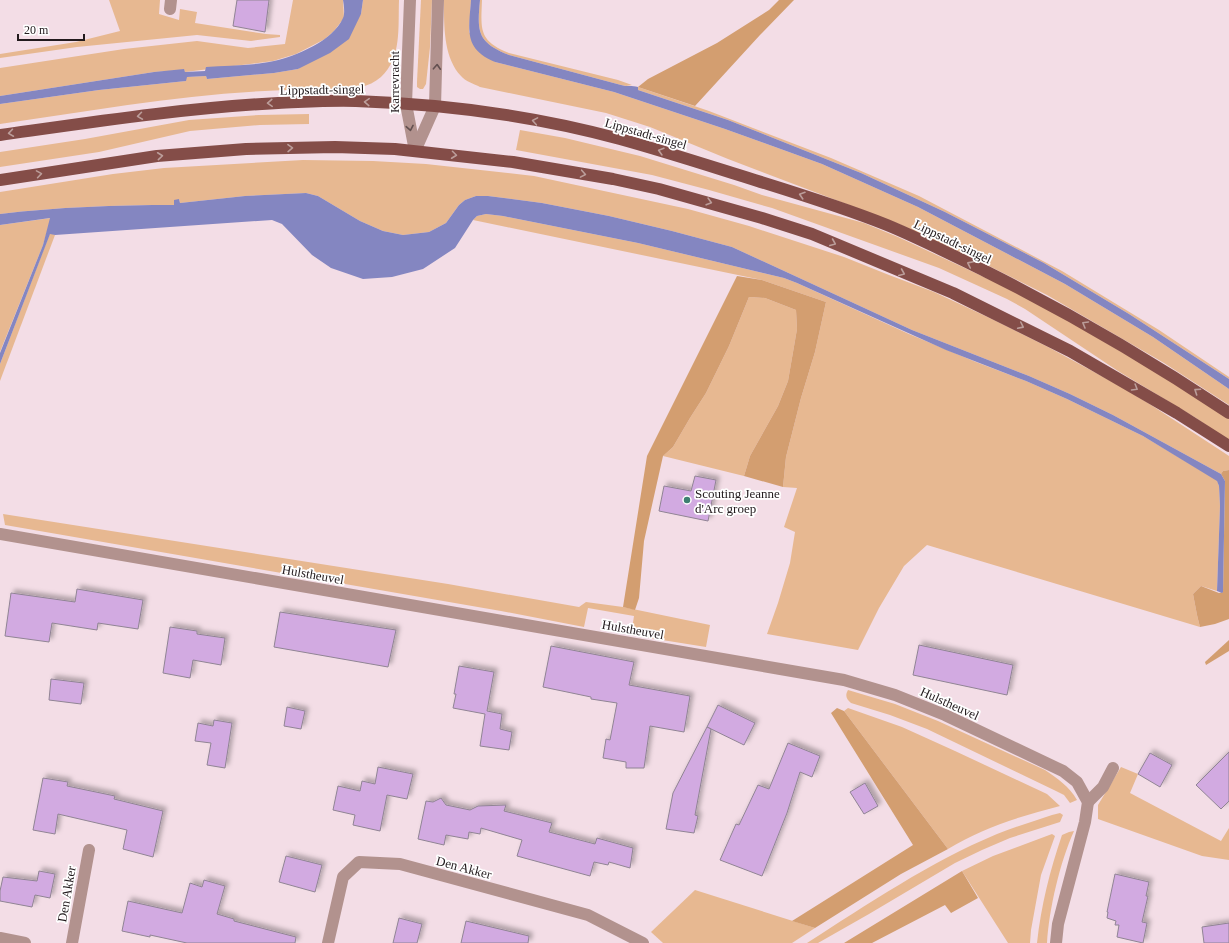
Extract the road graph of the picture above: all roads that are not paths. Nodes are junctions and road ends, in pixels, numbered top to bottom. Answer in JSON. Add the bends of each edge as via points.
{"nodes":[{"id":1,"x":410,"y":0,"type":"edge"},
{"id":2,"x":438,"y":0,"type":"edge"},
{"id":3,"x":406,"y":104,"type":"junction"},
{"id":4,"x":435,"y":106,"type":"junction"},
{"id":5,"x":0,"y":135,"type":"edge"},
{"id":6,"x":415,"y":151,"type":"junction"},
{"id":7,"x":0,"y":180,"type":"edge"},
{"id":8,"x":1229,"y":413,"type":"edge"},
{"id":9,"x":1229,"y":446,"type":"edge"},
{"id":10,"x":0,"y":534,"type":"edge"},
{"id":11,"x":1113,"y":768,"type":"dead end"},
{"id":12,"x":1088,"y":802,"type":"junction"},
{"id":13,"x":88,"y":850,"type":"dead end"},
{"id":14,"x":0,"y":938,"type":"edge"},
{"id":15,"x":25,"y":943,"type":"edge"},
{"id":16,"x":72,"y":943,"type":"edge"},
{"id":17,"x":328,"y":943,"type":"edge"},
{"id":18,"x":643,"y":943,"type":"edge"},
{"id":19,"x":1056,"y":943,"type":"edge"}],
"edges":[{"from":1,"to":3,"type":"street","name":"Karrevracht"},
{"from":4,"to":2,"type":"street","one_way":true},
{"from":3,"to":4,"type":"main road","name":"Lippstadt-singel"},
{"from":3,"to":5,"type":"main road","name":"Lippstadt-singel","one_way":true,"via":[[354,101],[216,106]]},
{"from":3,"to":6,"type":"street","name":"Karrevracht","one_way":true},
{"from":4,"to":6,"type":"street"},
{"from":8,"to":4,"type":"main road","name":"Lippstadt-singel","one_way":true,"via":[[1136,353],[1070,315],[937,248],[839,206],[620,139],[491,113]]},
{"from":7,"to":6,"type":"main road","one_way":true,"via":[[157,156],[246,149],[335,147]]},
{"from":6,"to":9,"type":"main road","one_way":true,"via":[[513,162],[613,179],[704,201],[812,234],[953,293],[1070,351]]},
{"from":10,"to":12,"type":"street","name":"Hulstheuvel","via":[[844,680],[894,695],[945,715],[1063,771],[1077,782]]},
{"from":11,"to":12,"type":"street","via":[[1103,787]]},
{"from":12,"to":19,"type":"street","via":[[1058,924]]},
{"from":13,"to":16,"type":"street","name":"Den Akker"},
{"from":14,"to":15,"type":"street"},
{"from":17,"to":18,"type":"street","name":"Den Akker","via":[[343,877],[359,862],[400,864],[588,915]]}]}
